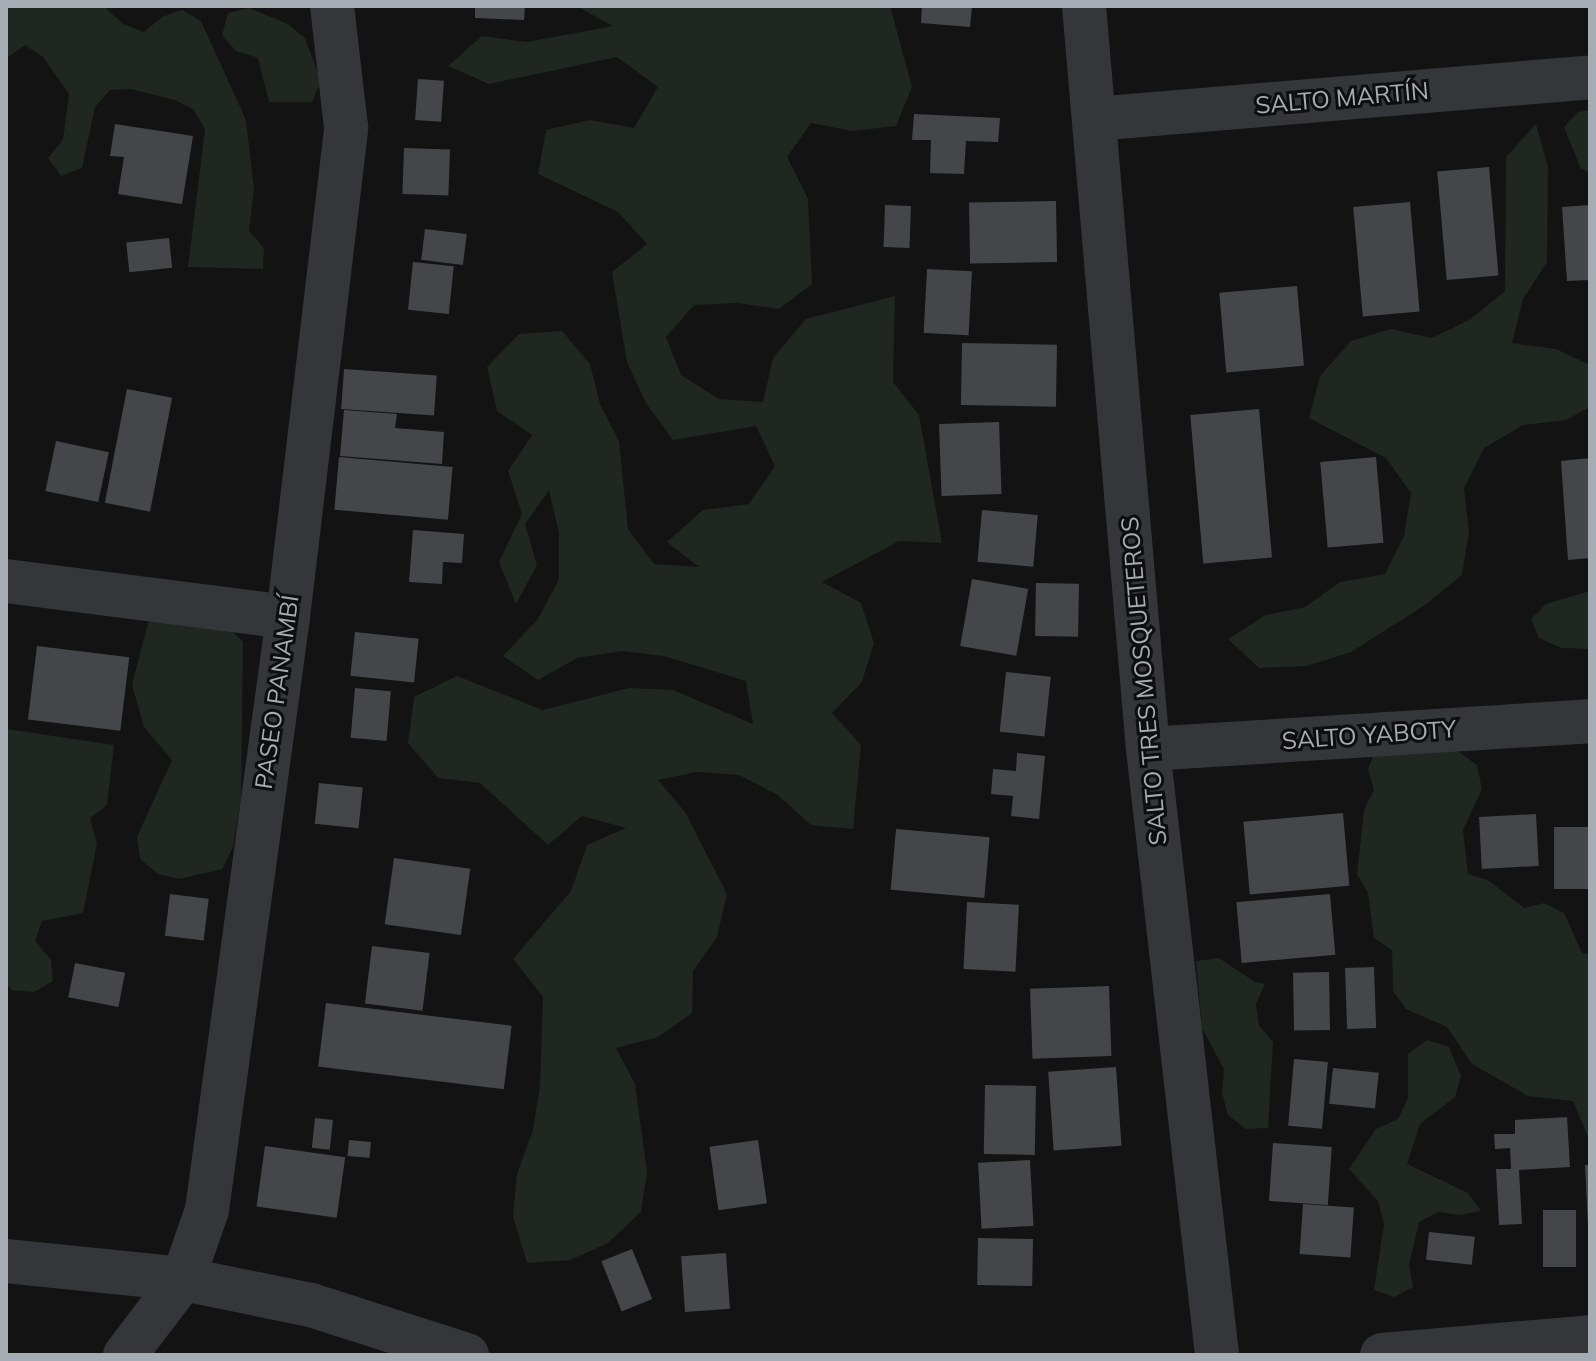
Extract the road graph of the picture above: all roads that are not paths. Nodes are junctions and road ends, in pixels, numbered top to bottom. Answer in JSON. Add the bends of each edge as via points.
{"nodes":[{"id":1,"x":1084,"y":6,"type":"edge"},
{"id":2,"x":323,"y":7,"type":"edge"},
{"id":3,"x":1590,"y":77,"type":"edge"},
{"id":4,"x":1094,"y":119,"type":"junction"},
{"id":5,"x":6,"y":581,"type":"edge"},
{"id":6,"x":288,"y":617,"type":"junction"},
{"id":7,"x":1590,"y":721,"type":"edge"},
{"id":8,"x":1148,"y":749,"type":"junction"},
{"id":9,"x":6,"y":1261,"type":"edge"},
{"id":10,"x":183,"y":1279,"type":"junction"},
{"id":11,"x":1590,"y":1337,"type":"edge"},
{"id":12,"x":125,"y":1355,"type":"edge"},
{"id":13,"x":467,"y":1355,"type":"edge"},
{"id":14,"x":1217,"y":1355,"type":"edge"},
{"id":15,"x":1382,"y":1355,"type":"edge"}],
"edges":[{"from":1,"to":4,"type":"street","name":"SALTO TRES MOSQUETEROS"},
{"from":2,"to":6,"type":"street","name":"PASEO PANAMBÍ","via":[[346,127]]},
{"from":3,"to":4,"type":"street","name":"SALTO MARTÍN"},
{"from":4,"to":8,"type":"street","name":"SALTO TRES MOSQUETEROS"},
{"from":5,"to":6,"type":"street"},
{"from":6,"to":10,"type":"street","name":"PASEO PANAMBÍ","via":[[207,1210]]},
{"from":7,"to":8,"type":"street","name":"SALTO YABOTY"},
{"from":8,"to":14,"type":"street","name":"SALTO TRES MOSQUETEROS"},
{"from":9,"to":10,"type":"street"},
{"from":10,"to":12,"type":"street","name":"PASEO PANAMBÍ"},
{"from":10,"to":13,"type":"street","via":[[311,1305]]},
{"from":11,"to":15,"type":"street"}]}
